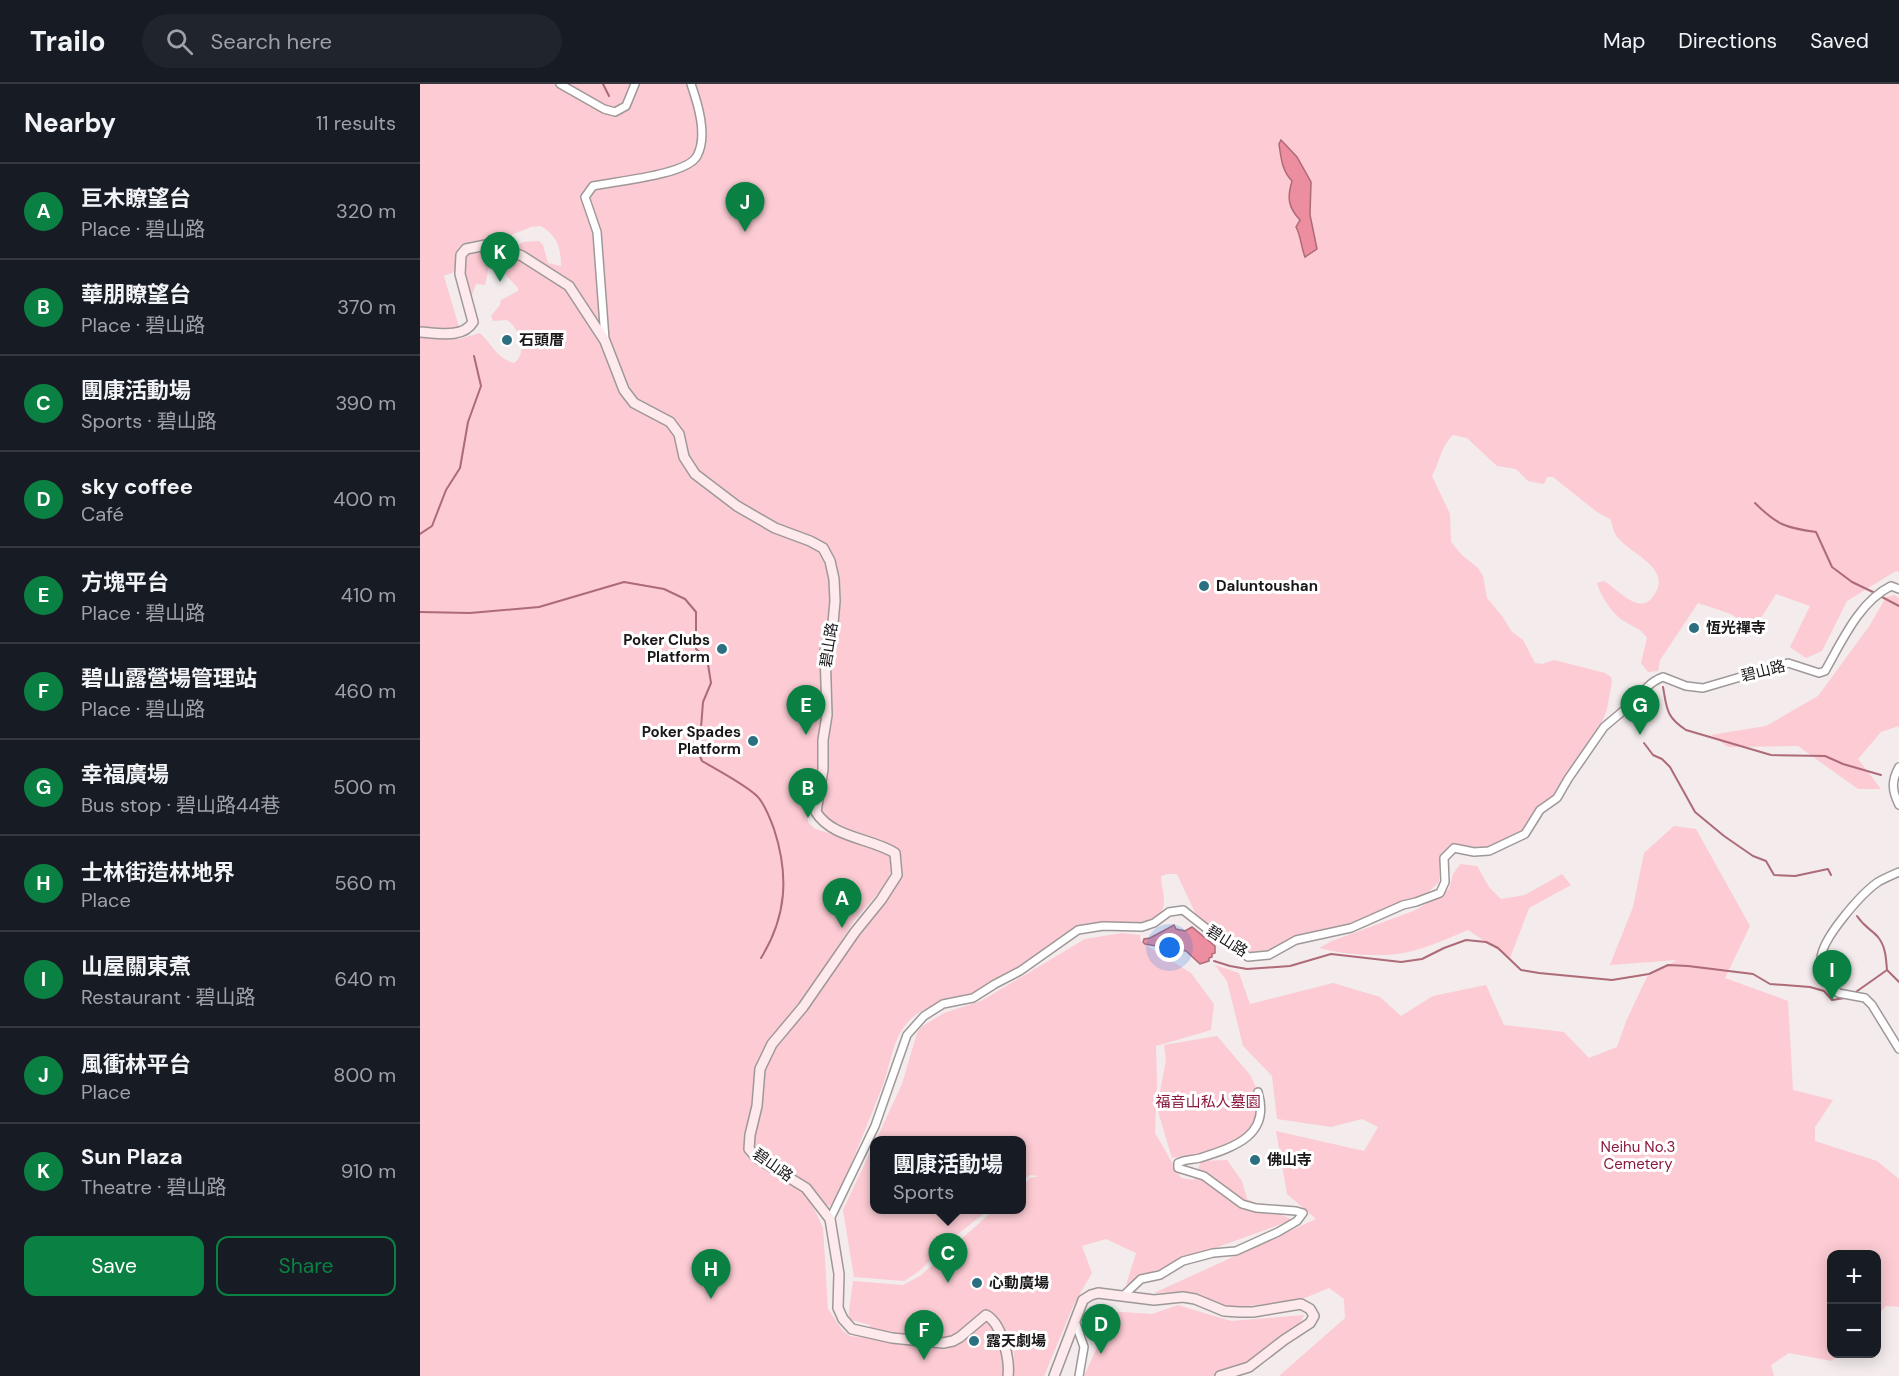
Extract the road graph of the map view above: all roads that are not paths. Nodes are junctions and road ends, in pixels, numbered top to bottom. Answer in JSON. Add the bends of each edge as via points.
{"nodes":[{"id":1,"x":560,"y":84,"type":"edge"},
{"id":2,"x":635,"y":84,"type":"edge"},
{"id":3,"x":691,"y":84,"type":"edge"},
{"id":4,"x":420,"y":332,"type":"edge"},
{"id":5,"x":605,"y":341,"type":"junction"},
{"id":6,"x":1899,"y":588,"type":"edge"},
{"id":7,"x":1899,"y":767,"type":"edge"},
{"id":8,"x":1899,"y":805,"type":"edge"},
{"id":9,"x":1899,"y":872,"type":"edge"},
{"id":10,"x":1899,"y":1049,"type":"edge"},
{"id":11,"x":1258,"y":1092,"type":"dead end"},
{"id":12,"x":870,"y":1136,"type":"edge"},
{"id":13,"x":870,"y":1136,"type":"edge"},
{"id":14,"x":830,"y":1220,"type":"junction"},
{"id":15,"x":1123,"y":1296,"type":"junction"},
{"id":16,"x":1076,"y":1321,"type":"junction"},
{"id":17,"x":1008,"y":1376,"type":"edge"},
{"id":18,"x":1054,"y":1376,"type":"edge"},
{"id":19,"x":1079,"y":1376,"type":"edge"},
{"id":20,"x":1220,"y":1376,"type":"edge"}],
"edges":[{"from":1,"to":2,"type":"street","via":[[615,112],[626,106]]},
{"from":3,"to":5,"type":"street","via":[[701,127],[697,158],[673,172],[593,186],[585,197],[597,232]]},
{"from":4,"to":5,"type":"street","name":"碧山路","via":[[459,333],[469,328],[473,322],[460,274],[461,255],[466,249],[486,245],[522,256],[569,286]]},
{"from":5,"to":14,"type":"street","name":"碧山路","via":[[624,390],[634,403],[670,422],[695,474],[737,506],[775,528],[823,548],[830,561],[835,601],[825,651],[827,715],[816,812],[832,827],[895,853],[897,874],[803,1007],[772,1044],[760,1069],[749,1149],[806,1188]]},
{"from":6,"to":12,"type":"street","name":"碧山路","via":[[1891,586],[1880,592],[1853,623],[1825,671],[1819,673],[1788,663],[1704,688],[1664,677],[1646,687],[1635,706],[1607,723],[1557,798],[1540,810],[1526,834],[1489,851],[1454,848],[1444,858],[1445,882],[1440,893],[1351,928],[1296,940],[1269,955],[1248,957],[1182,910],[1169,912],[1142,927],[1078,930],[973,999],[943,1004],[924,1016],[907,1035]]},
{"from":7,"to":8,"type":"street","via":[[1893,781],[1893,794]]},
{"from":9,"to":10,"type":"street","via":[[1865,893],[1829,940],[1821,960],[1838,993],[1865,998]]},
{"from":11,"to":15,"type":"street","via":[[1263,1107],[1259,1123],[1250,1135],[1197,1159],[1178,1162],[1178,1168],[1204,1176],[1242,1204],[1303,1213],[1278,1232],[1236,1251],[1184,1261],[1160,1275],[1141,1279]]},
{"from":13,"to":14,"type":"street","name":"碧山路"},
{"from":14,"to":17,"type":"street","name":"碧山路","via":[[839,1274],[838,1308],[852,1329],[943,1343],[960,1337],[986,1316],[994,1321],[1003,1342]]},
{"from":15,"to":16,"type":"street","via":[[1091,1295],[1083,1300]]},
{"from":15,"to":20,"type":"street","via":[[1154,1300],[1183,1297],[1224,1311],[1253,1312],[1301,1304],[1310,1309],[1314,1316],[1310,1323],[1249,1367]]},
{"from":16,"to":18,"type":"street"},
{"from":16,"to":19,"type":"street","via":[[1084,1347]]}]}
